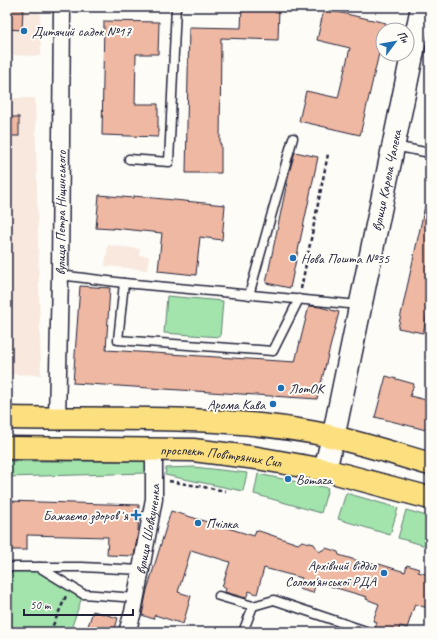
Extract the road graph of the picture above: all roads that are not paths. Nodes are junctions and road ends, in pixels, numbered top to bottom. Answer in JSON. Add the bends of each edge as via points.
{"nodes":[{"id":1,"x":62,"y":7,"type":"edge"},
{"id":2,"x":176,"y":7,"type":"edge"},
{"id":3,"x":422,"y":7,"type":"edge"},
{"id":4,"x":293,"y":138,"type":"dead end"},
{"id":5,"x":393,"y":146,"type":"junction"},
{"id":6,"x":430,"y":153,"type":"edge"},
{"id":7,"x":128,"y":159,"type":"dead end"},
{"id":8,"x":60,"y":275,"type":"junction"},
{"id":9,"x":124,"y":283,"type":"junction"},
{"id":10,"x":249,"y":295,"type":"junction"},
{"id":11,"x":299,"y":300,"type":"junction"},
{"id":12,"x":360,"y":305,"type":"junction"},
{"id":13,"x":7,"y":418,"type":"edge"},
{"id":14,"x":57,"y":419,"type":"junction"},
{"id":15,"x":333,"y":437,"type":"junction"},
{"id":16,"x":7,"y":448,"type":"edge"},
{"id":17,"x":154,"y":450,"type":"junction"},
{"id":18,"x":430,"y":464,"type":"edge"},
{"id":19,"x":325,"y":470,"type":"junction"},
{"id":20,"x":430,"y":498,"type":"edge"},
{"id":21,"x":7,"y":567,"type":"edge"},
{"id":22,"x":38,"y":567,"type":"junction"},
{"id":23,"x":141,"y":570,"type":"junction"},
{"id":24,"x":219,"y":596,"type":"dead end"},
{"id":25,"x":136,"y":598,"type":"junction"},
{"id":26,"x":253,"y":606,"type":"junction"},
{"id":27,"x":127,"y":632,"type":"edge"},
{"id":28,"x":243,"y":632,"type":"edge"},
{"id":29,"x":368,"y":632,"type":"edge"}],
"edges":[{"from":1,"to":8,"type":"street","name":"вулиця Петра Ніщинського"},
{"from":2,"to":7,"type":"lane","via":[[169,162]]},
{"from":3,"to":5,"type":"street","name":"вулиця Карела Чапека"},
{"from":4,"to":10,"type":"lane"},
{"from":5,"to":6,"type":"lane"},
{"from":5,"to":12,"type":"street","name":"вулиця Карела Чапека"},
{"from":8,"to":9,"type":"lane"},
{"from":8,"to":14,"type":"street","name":"вулиця Петра Ніщинського"},
{"from":9,"to":10,"type":"lane"},
{"from":9,"to":11,"type":"lane","via":[[118,340],[273,351]]},
{"from":10,"to":11,"type":"lane"},
{"from":11,"to":12,"type":"lane"},
{"from":12,"to":15,"type":"street","name":"вулиця Карела Чапека"},
{"from":13,"to":14,"type":"main road"},
{"from":14,"to":15,"type":"main road","via":[[195,420],[266,426]]},
{"from":15,"to":18,"type":"main road"},
{"from":15,"to":19,"type":"street","name":"вулиця Карела Чапека"},
{"from":16,"to":17,"type":"main road","name":"проспект Повітряних Сил"},
{"from":17,"to":19,"type":"main road","name":"проспект Повітряних Сил","via":[[193,450]]},
{"from":17,"to":23,"type":"street","name":"вулиця Шовкуненка","via":[[154,499]]},
{"from":19,"to":20,"type":"main road","name":"проспект Повітряних Сил"},
{"from":21,"to":22,"type":"lane"},
{"from":22,"to":23,"type":"lane"},
{"from":22,"to":25,"type":"lane","via":[[83,594]]},
{"from":23,"to":25,"type":"street","name":"вулиця Шовкуненка"},
{"from":24,"to":26,"type":"lane"},
{"from":25,"to":27,"type":"street","name":"вулиця Шовкуненка"},
{"from":26,"to":28,"type":"lane"},
{"from":26,"to":29,"type":"lane","via":[[274,600]]}]}
